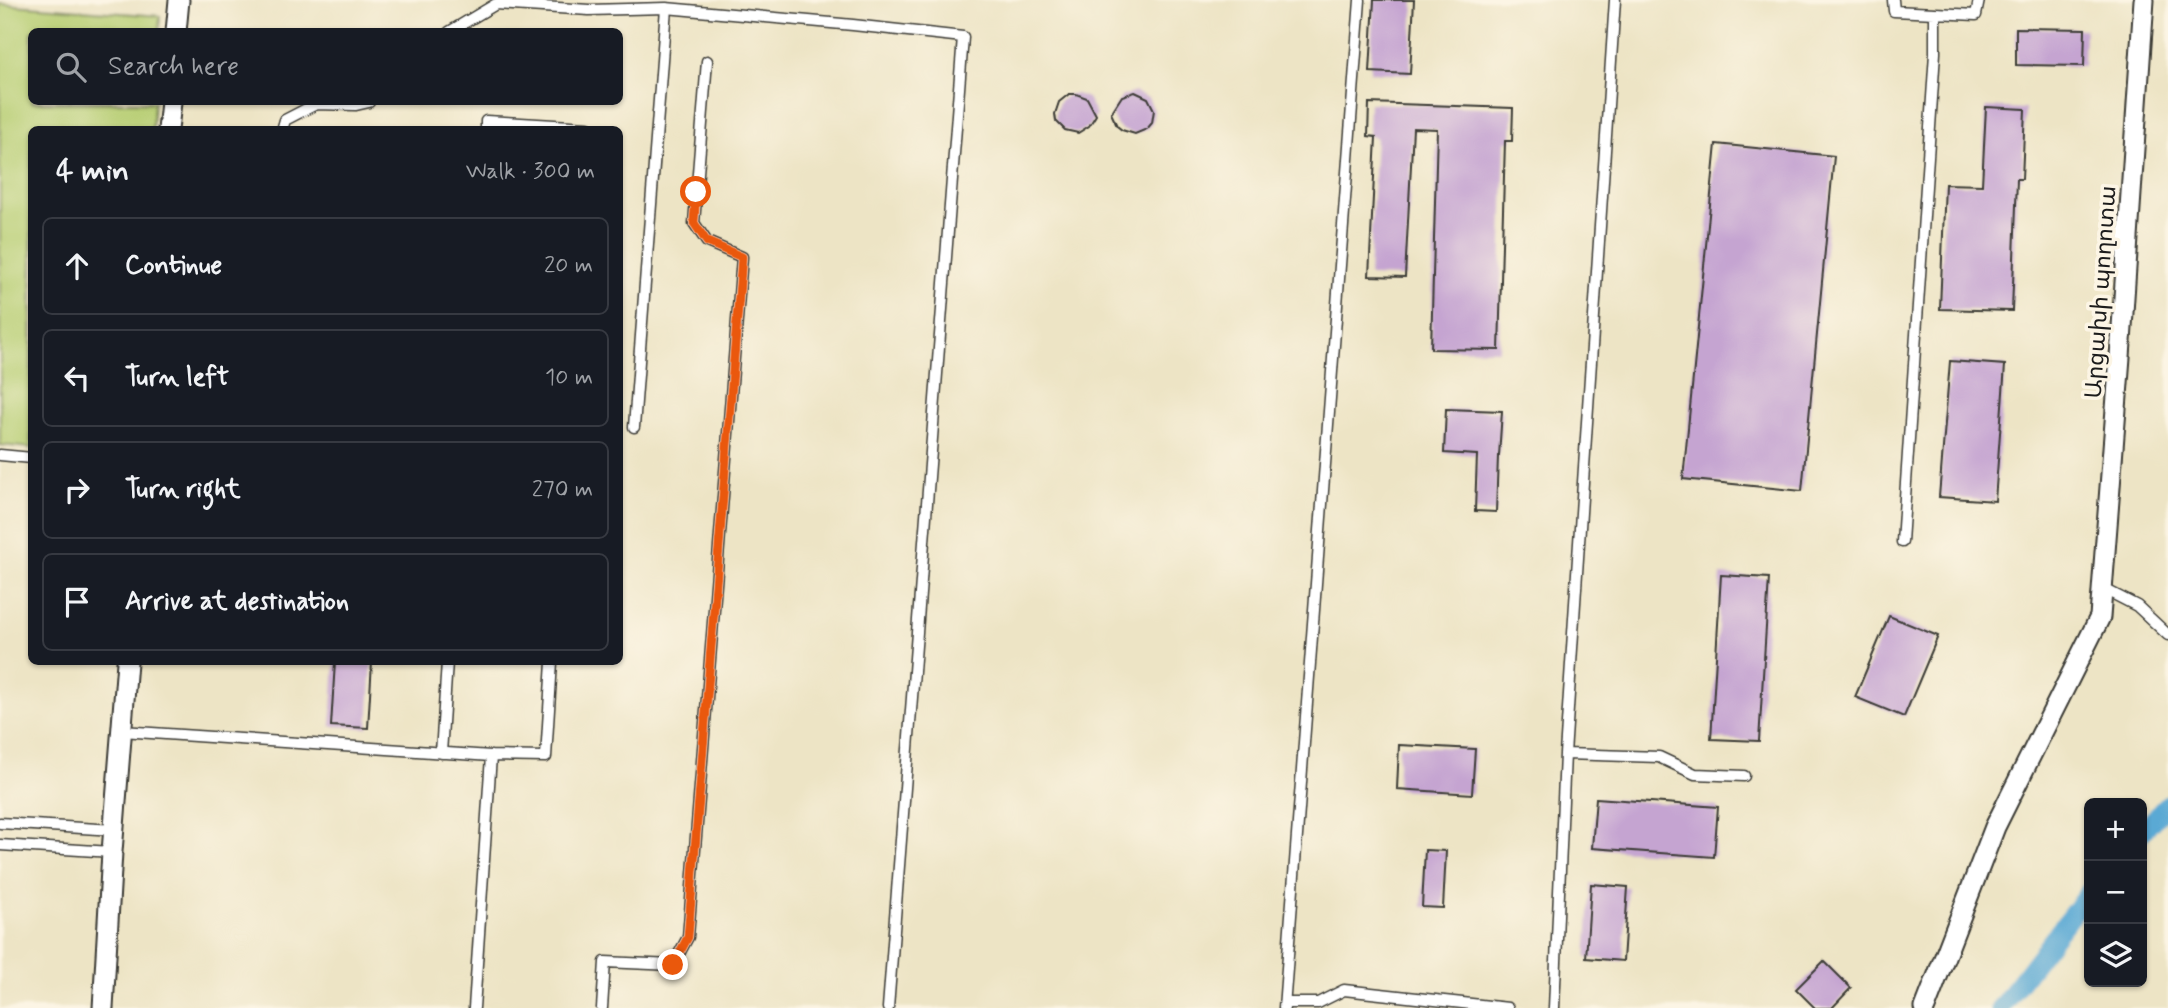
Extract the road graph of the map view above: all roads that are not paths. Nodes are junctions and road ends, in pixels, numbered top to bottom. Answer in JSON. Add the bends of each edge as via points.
{"nodes":[{"id":1,"x":179,"y":0,"type":"edge"},
{"id":2,"x":1360,"y":0,"type":"edge"},
{"id":3,"x":1615,"y":0,"type":"edge"},
{"id":4,"x":1893,"y":0,"type":"edge"},
{"id":5,"x":1979,"y":0,"type":"edge"},
{"id":6,"x":2144,"y":0,"type":"edge"},
{"id":7,"x":666,"y":8,"type":"junction"},
{"id":8,"x":1935,"y":13,"type":"junction"},
{"id":9,"x":176,"y":28,"type":"edge"},
{"id":10,"x":456,"y":28,"type":"edge"},
{"id":11,"x":707,"y":61,"type":"dead end"},
{"id":12,"x":170,"y":105,"type":"edge"},
{"id":13,"x":314,"y":105,"type":"edge"},
{"id":14,"x":168,"y":126,"type":"edge"},
{"id":15,"x":283,"y":126,"type":"edge"},
{"id":16,"x":486,"y":126,"type":"edge"},
{"id":17,"x":571,"y":126,"type":"edge"},
{"id":18,"x":634,"y":427,"type":"dead end"},
{"id":19,"x":0,"y":455,"type":"edge"},
{"id":20,"x":28,"y":458,"type":"edge"},
{"id":21,"x":1902,"y":542,"type":"dead end"},
{"id":22,"x":2102,"y":588,"type":"junction"},
{"id":23,"x":2168,"y":635,"type":"edge"},
{"id":24,"x":127,"y":665,"type":"edge"},
{"id":25,"x":447,"y":665,"type":"edge"},
{"id":26,"x":552,"y":665,"type":"edge"},
{"id":27,"x":122,"y":731,"type":"junction"},
{"id":28,"x":441,"y":753,"type":"junction"},
{"id":29,"x":1564,"y":754,"type":"junction"},
{"id":30,"x":491,"y":756,"type":"junction"},
{"id":31,"x":1744,"y":776,"type":"dead end"},
{"id":32,"x":0,"y":823,"type":"edge"},
{"id":33,"x":114,"y":831,"type":"junction"},
{"id":34,"x":0,"y":845,"type":"edge"},
{"id":35,"x":112,"y":852,"type":"junction"},
{"id":36,"x":1285,"y":1005,"type":"edge"},
{"id":37,"x":103,"y":1008,"type":"edge"},
{"id":38,"x":474,"y":1008,"type":"edge"},
{"id":39,"x":602,"y":1008,"type":"edge"},
{"id":40,"x":888,"y":1008,"type":"edge"},
{"id":41,"x":1508,"y":1008,"type":"edge"},
{"id":42,"x":1554,"y":1008,"type":"edge"},
{"id":43,"x":1925,"y":1008,"type":"edge"}],
"edges":[{"from":1,"to":9,"type":"street"},
{"from":2,"to":36,"type":"lane"},
{"from":3,"to":29,"type":"lane"},
{"from":4,"to":8,"type":"lane","via":[[1894,11]]},
{"from":5,"to":8,"type":"lane","via":[[1976,15]]},
{"from":6,"to":22,"type":"street","name":"Արցախի պողոտա"},
{"from":7,"to":10,"type":"lane","via":[[589,10],[496,4]]},
{"from":7,"to":18,"type":"lane"},
{"from":7,"to":40,"type":"lane","via":[[963,37]]},
{"from":8,"to":21,"type":"lane"},
{"from":11,"to":39,"type":"lane","via":[[694,223],[707,242],[742,257],[688,937],[673,965],[605,962]]},
{"from":12,"to":14,"type":"street"},
{"from":13,"to":15,"type":"lane","via":[[285,120]]},
{"from":16,"to":17,"type":"lane","via":[[486,121]]},
{"from":19,"to":20,"type":"lane"},
{"from":22,"to":23,"type":"lane","via":[[2137,606]]},
{"from":22,"to":43,"type":"street","name":"Արցախի պողոտա","via":[[2100,617],[1995,827]]},
{"from":24,"to":27,"type":"street"},
{"from":25,"to":28,"type":"lane"},
{"from":26,"to":30,"type":"lane","via":[[546,757]]},
{"from":27,"to":28,"type":"lane"},
{"from":27,"to":33,"type":"street"},
{"from":28,"to":30,"type":"lane"},
{"from":29,"to":31,"type":"lane","via":[[1659,757],[1695,774]]},
{"from":29,"to":42,"type":"lane"},
{"from":30,"to":38,"type":"lane"},
{"from":32,"to":33,"type":"lane"},
{"from":33,"to":35,"type":"street"},
{"from":34,"to":35,"type":"lane"},
{"from":35,"to":37,"type":"street"},
{"from":36,"to":41,"type":"lane","via":[[1318,1003],[1344,990]]}]}
